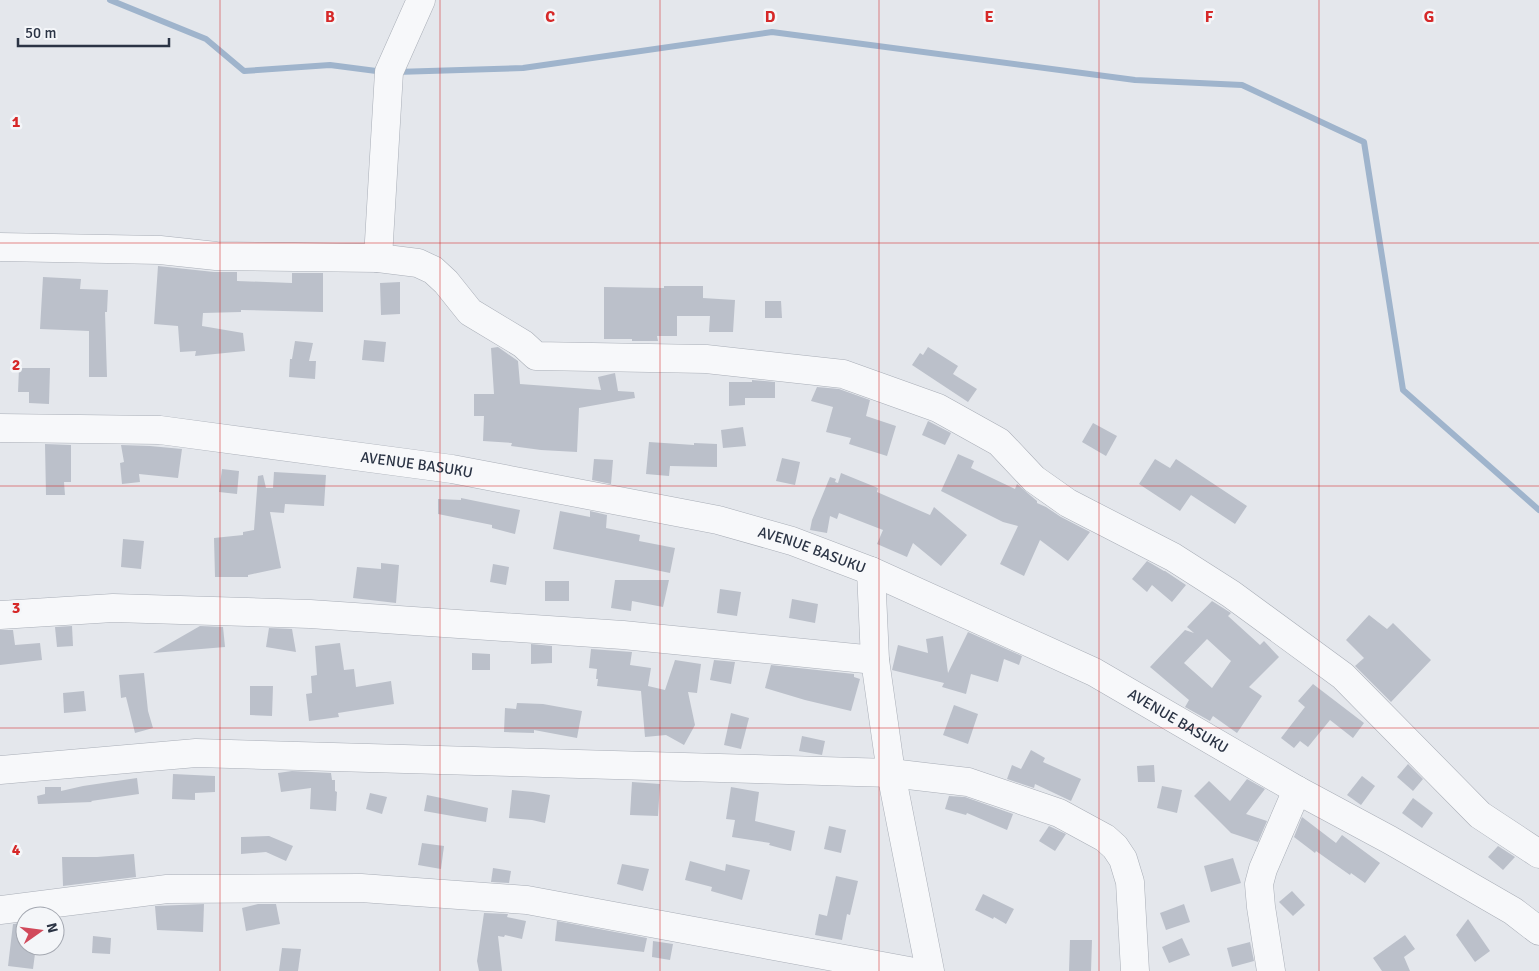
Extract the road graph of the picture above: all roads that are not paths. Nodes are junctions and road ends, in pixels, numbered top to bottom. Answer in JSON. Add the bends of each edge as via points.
{"nodes":[{"id":1,"x":421,"y":0,"type":"edge"},
{"id":2,"x":0,"y":247,"type":"edge"},
{"id":3,"x":378,"y":258,"type":"junction"},
{"id":4,"x":0,"y":428,"type":"edge"},
{"id":5,"x":871,"y":572,"type":"junction"},
{"id":6,"x":0,"y":615,"type":"edge"},
{"id":7,"x":875,"y":660,"type":"junction"},
{"id":8,"x":0,"y":770,"type":"edge"},
{"id":9,"x":891,"y":773,"type":"junction"},
{"id":10,"x":1297,"y":790,"type":"junction"},
{"id":11,"x":1539,"y":854,"type":"edge"},
{"id":12,"x":0,"y":910,"type":"edge"},
{"id":13,"x":1539,"y":931,"type":"edge"},
{"id":14,"x":908,"y":971,"type":"edge"},
{"id":15,"x":930,"y":971,"type":"edge"},
{"id":16,"x":1134,"y":971,"type":"edge"},
{"id":17,"x":1272,"y":971,"type":"edge"}],
"edges":[{"from":1,"to":3,"type":"street","via":[[389,72]]},
{"from":2,"to":3,"type":"street","via":[[160,250],[216,256]]},
{"from":3,"to":11,"type":"street","via":[[418,263],[434,270],[470,312],[523,344],[536,356],[706,359],[843,374],[938,408],[999,442],[1034,479],[1068,503],[1173,557],[1231,594],[1343,676],[1480,815]]},
{"from":4,"to":5,"type":"street","name":"AVENUE BASUKU","via":[[160,430],[452,470],[718,520],[792,541]]},
{"from":5,"to":7,"type":"street"},
{"from":5,"to":10,"type":"street","name":"AVENUE BASUKU","via":[[1094,672]]},
{"from":6,"to":7,"type":"street","via":[[114,608],[310,614],[623,635]]},
{"from":7,"to":9,"type":"street"},
{"from":8,"to":9,"type":"street","via":[[196,753]]},
{"from":9,"to":15,"type":"street"},
{"from":9,"to":16,"type":"street","via":[[968,782],[1059,813],[1105,838],[1123,859],[1130,882]]},
{"from":10,"to":13,"type":"street","name":"AVENUE BASUKU","via":[[1513,911]]},
{"from":10,"to":17,"type":"street","via":[[1259,884]]},
{"from":12,"to":14,"type":"street","via":[[167,889],[361,888],[527,900]]}]}
